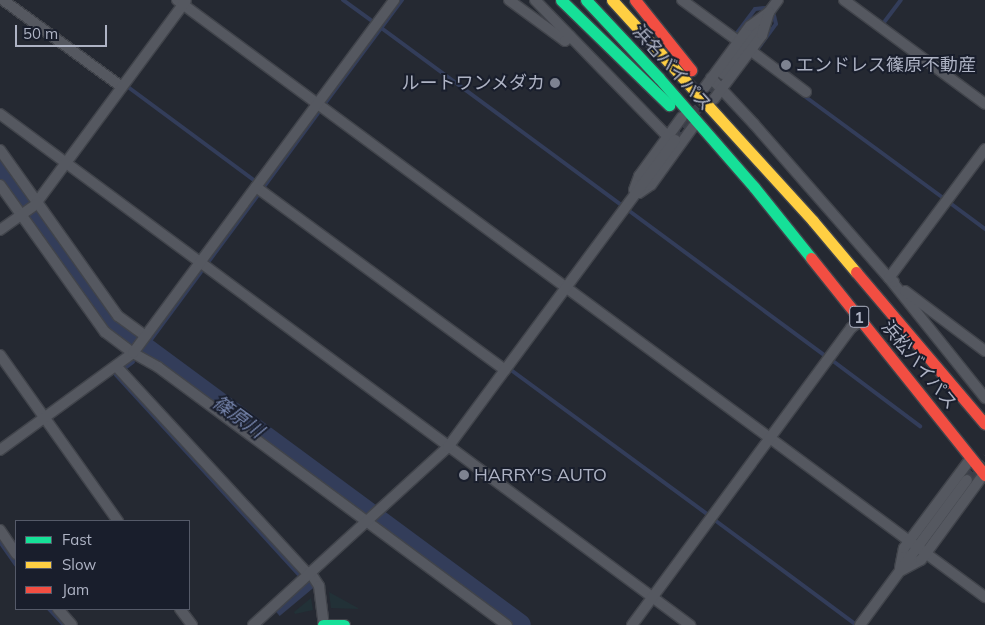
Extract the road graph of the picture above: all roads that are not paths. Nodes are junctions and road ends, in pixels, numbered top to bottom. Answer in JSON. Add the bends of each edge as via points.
{"nodes":[{"id":1,"x":3,"y":0,"type":"edge"},
{"id":2,"x":394,"y":0,"type":"edge"},
{"id":3,"x":510,"y":0,"type":"edge"},
{"id":4,"x":535,"y":0,"type":"edge"},
{"id":5,"x":561,"y":0,"type":"edge"},
{"id":6,"x":586,"y":0,"type":"edge"},
{"id":7,"x":612,"y":0,"type":"edge"},
{"id":8,"x":635,"y":0,"type":"edge"},
{"id":9,"x":682,"y":0,"type":"edge"},
{"id":10,"x":778,"y":0,"type":"edge"},
{"id":11,"x":844,"y":0,"type":"edge"},
{"id":12,"x":182,"y":2,"type":"edge"},
{"id":13,"x":769,"y":12,"type":"junction"},
{"id":14,"x":570,"y":36,"type":"junction"},
{"id":15,"x":738,"y":41,"type":"junction"},
{"id":16,"x":750,"y":50,"type":"junction"},
{"id":17,"x":723,"y":74,"type":"tunnel mouth"},
{"id":18,"x":708,"y":83,"type":"junction"},
{"id":19,"x":122,"y":87,"type":"junction"},
{"id":20,"x":721,"y":89,"type":"junction"},
{"id":21,"x":806,"y":92,"type":"dead end"},
{"id":22,"x":714,"y":99,"type":"junction"},
{"id":23,"x":317,"y":104,"type":"junction"},
{"id":24,"x":985,"y":104,"type":"edge"},
{"id":25,"x":0,"y":114,"type":"edge"},
{"id":26,"x":682,"y":117,"type":"junction"},
{"id":27,"x":693,"y":127,"type":"junction"},
{"id":28,"x":671,"y":138,"type":"junction"},
{"id":29,"x":747,"y":147,"type":"junction"},
{"id":30,"x":985,"y":149,"type":"edge"},
{"id":31,"x":0,"y":150,"type":"edge"},
{"id":32,"x":731,"y":161,"type":"junction"},
{"id":33,"x":66,"y":163,"type":"junction"},
{"id":34,"x":0,"y":185,"type":"edge"},
{"id":35,"x":256,"y":187,"type":"junction"},
{"id":36,"x":632,"y":198,"type":"junction"},
{"id":37,"x":37,"y":204,"type":"junction"},
{"id":38,"x":23,"y":214,"type":"junction"},
{"id":39,"x":0,"y":230,"type":"edge"},
{"id":40,"x":200,"y":263,"type":"junction"},
{"id":41,"x":889,"y":278,"type":"junction"},
{"id":42,"x":566,"y":287,"type":"junction"},
{"id":43,"x":861,"y":320,"type":"junction"},
{"id":44,"x":145,"y":338,"type":"junction"},
{"id":45,"x":135,"y":351,"type":"junction"},
{"id":46,"x":985,"y":351,"type":"edge"},
{"id":47,"x":0,"y":355,"type":"edge"},
{"id":48,"x":116,"y":366,"type":"junction"},
{"id":49,"x":505,"y":370,"type":"junction"},
{"id":50,"x":985,"y":398,"type":"edge"},
{"id":51,"x":44,"y":418,"type":"junction"},
{"id":52,"x":985,"y":424,"type":"edge"},
{"id":53,"x":770,"y":438,"type":"junction"},
{"id":54,"x":448,"y":447,"type":"junction"},
{"id":55,"x":0,"y":450,"type":"edge"},
{"id":56,"x":971,"y":458,"type":"junction"},
{"id":57,"x":984,"y":475,"type":"edge"},
{"id":58,"x":967,"y":480,"type":"tunnel mouth"},
{"id":59,"x":370,"y":518,"type":"junction"},
{"id":60,"x":117,"y":520,"type":"edge"},
{"id":61,"x":0,"y":530,"type":"edge"},
{"id":62,"x":918,"y":547,"type":"junction"},
{"id":63,"x":15,"y":552,"type":"edge"},
{"id":64,"x":899,"y":572,"type":"junction"},
{"id":65,"x":309,"y":573,"type":"junction"},
{"id":66,"x":652,"y":597,"type":"junction"},
{"id":67,"x":985,"y":597,"type":"edge"},
{"id":68,"x":59,"y":610,"type":"edge"},
{"id":69,"x":181,"y":610,"type":"edge"},
{"id":70,"x":72,"y":625,"type":"edge"},
{"id":71,"x":192,"y":625,"type":"edge"},
{"id":72,"x":252,"y":625,"type":"edge"},
{"id":73,"x":324,"y":625,"type":"edge"},
{"id":74,"x":344,"y":625,"type":"edge"},
{"id":75,"x":507,"y":625,"type":"edge"},
{"id":76,"x":632,"y":625,"type":"edge"},
{"id":77,"x":690,"y":625,"type":"edge"},
{"id":78,"x":860,"y":625,"type":"edge"}],
"edges":[{"from":1,"to":19,"type":"street"},
{"from":2,"to":23,"type":"street"},
{"from":3,"to":14,"type":"street","via":[[565,41]]},
{"from":4,"to":14,"type":"street"},
{"from":5,"to":26,"type":"main road"},
{"from":6,"to":32,"type":"main road","name":"浜名バイパス","number":"1"},
{"from":7,"to":29,"type":"main road","name":"浜名バイパス","number":"1"},
{"from":8,"to":18,"type":"main road"},
{"from":9,"to":15,"type":"street"},
{"from":10,"to":13,"type":"street"},
{"from":11,"to":24,"type":"street"},
{"from":12,"to":19,"type":"street"},
{"from":12,"to":23,"type":"street"},
{"from":13,"to":15,"type":"street","via":[[750,26]]},
{"from":13,"to":16,"type":"street","via":[[762,34]]},
{"from":13,"to":17,"type":"street"},
{"from":14,"to":28,"type":"street"},
{"from":15,"to":18,"type":"street"},
{"from":16,"to":20,"type":"street"},
{"from":16,"to":21,"type":"street"},
{"from":18,"to":20,"type":"street"},
{"from":18,"to":22,"type":"main road"},
{"from":19,"to":33,"type":"street"},
{"from":20,"to":22,"type":"street"},
{"from":20,"to":41,"type":"street"},
{"from":22,"to":29,"type":"main road"},
{"from":23,"to":35,"type":"street"},
{"from":23,"to":42,"type":"street"},
{"from":25,"to":33,"type":"street"},
{"from":26,"to":27,"type":"main road"},
{"from":26,"to":28,"type":"street"},
{"from":27,"to":32,"type":"main road"},
{"from":27,"to":36,"type":"street","via":[[651,185]]},
{"from":28,"to":36,"type":"street","via":[[639,176]]},
{"from":29,"to":52,"type":"main road","name":"浜松バイパス","number":"1","via":[[893,313]]},
{"from":30,"to":41,"type":"street"},
{"from":31,"to":37,"type":"street"},
{"from":32,"to":43,"type":"main road","name":"浜松バイパス","number":"1"},
{"from":33,"to":37,"type":"street"},
{"from":33,"to":40,"type":"street"},
{"from":34,"to":38,"type":"street"},
{"from":35,"to":40,"type":"street"},
{"from":35,"to":49,"type":"street"},
{"from":36,"to":42,"type":"street"},
{"from":37,"to":38,"type":"street"},
{"from":37,"to":44,"type":"street","via":[[118,316]]},
{"from":38,"to":39,"type":"street"},
{"from":38,"to":45,"type":"street","via":[[105,332]]},
{"from":40,"to":44,"type":"street"},
{"from":40,"to":54,"type":"street"},
{"from":41,"to":46,"type":"street"},
{"from":41,"to":50,"type":"street"},
{"from":42,"to":49,"type":"street"},
{"from":42,"to":53,"type":"street"},
{"from":43,"to":53,"type":"street","via":[[851,328]]},
{"from":43,"to":56,"type":"main road","name":"浜松バイパス","number":"1"},
{"from":44,"to":45,"type":"street"},
{"from":45,"to":48,"type":"street"},
{"from":45,"to":59,"type":"street"},
{"from":47,"to":51,"type":"street"},
{"from":48,"to":51,"type":"street"},
{"from":48,"to":65,"type":"street"},
{"from":49,"to":54,"type":"street"},
{"from":51,"to":55,"type":"street"},
{"from":51,"to":60,"type":"street"},
{"from":53,"to":62,"type":"street"},
{"from":53,"to":66,"type":"street"},
{"from":54,"to":59,"type":"street"},
{"from":54,"to":66,"type":"street"},
{"from":56,"to":57,"type":"main road","name":"浜松バイパス","number":"1"},
{"from":56,"to":62,"type":"street"},
{"from":57,"to":62,"type":"street"},
{"from":58,"to":62,"type":"street"},
{"from":59,"to":65,"type":"street"},
{"from":59,"to":75,"type":"street"},
{"from":61,"to":63,"type":"street"},
{"from":62,"to":64,"type":"street","via":[[921,560]]},
{"from":62,"to":64,"type":"street","via":[[904,548]]},
{"from":62,"to":67,"type":"street"},
{"from":64,"to":78,"type":"street"},
{"from":65,"to":72,"type":"street"},
{"from":65,"to":73,"type":"street","via":[[319,586]]},
{"from":66,"to":76,"type":"street"},
{"from":66,"to":77,"type":"street"},
{"from":68,"to":70,"type":"street"},
{"from":69,"to":71,"type":"street"},
{"from":73,"to":74,"type":"main road"}]}
